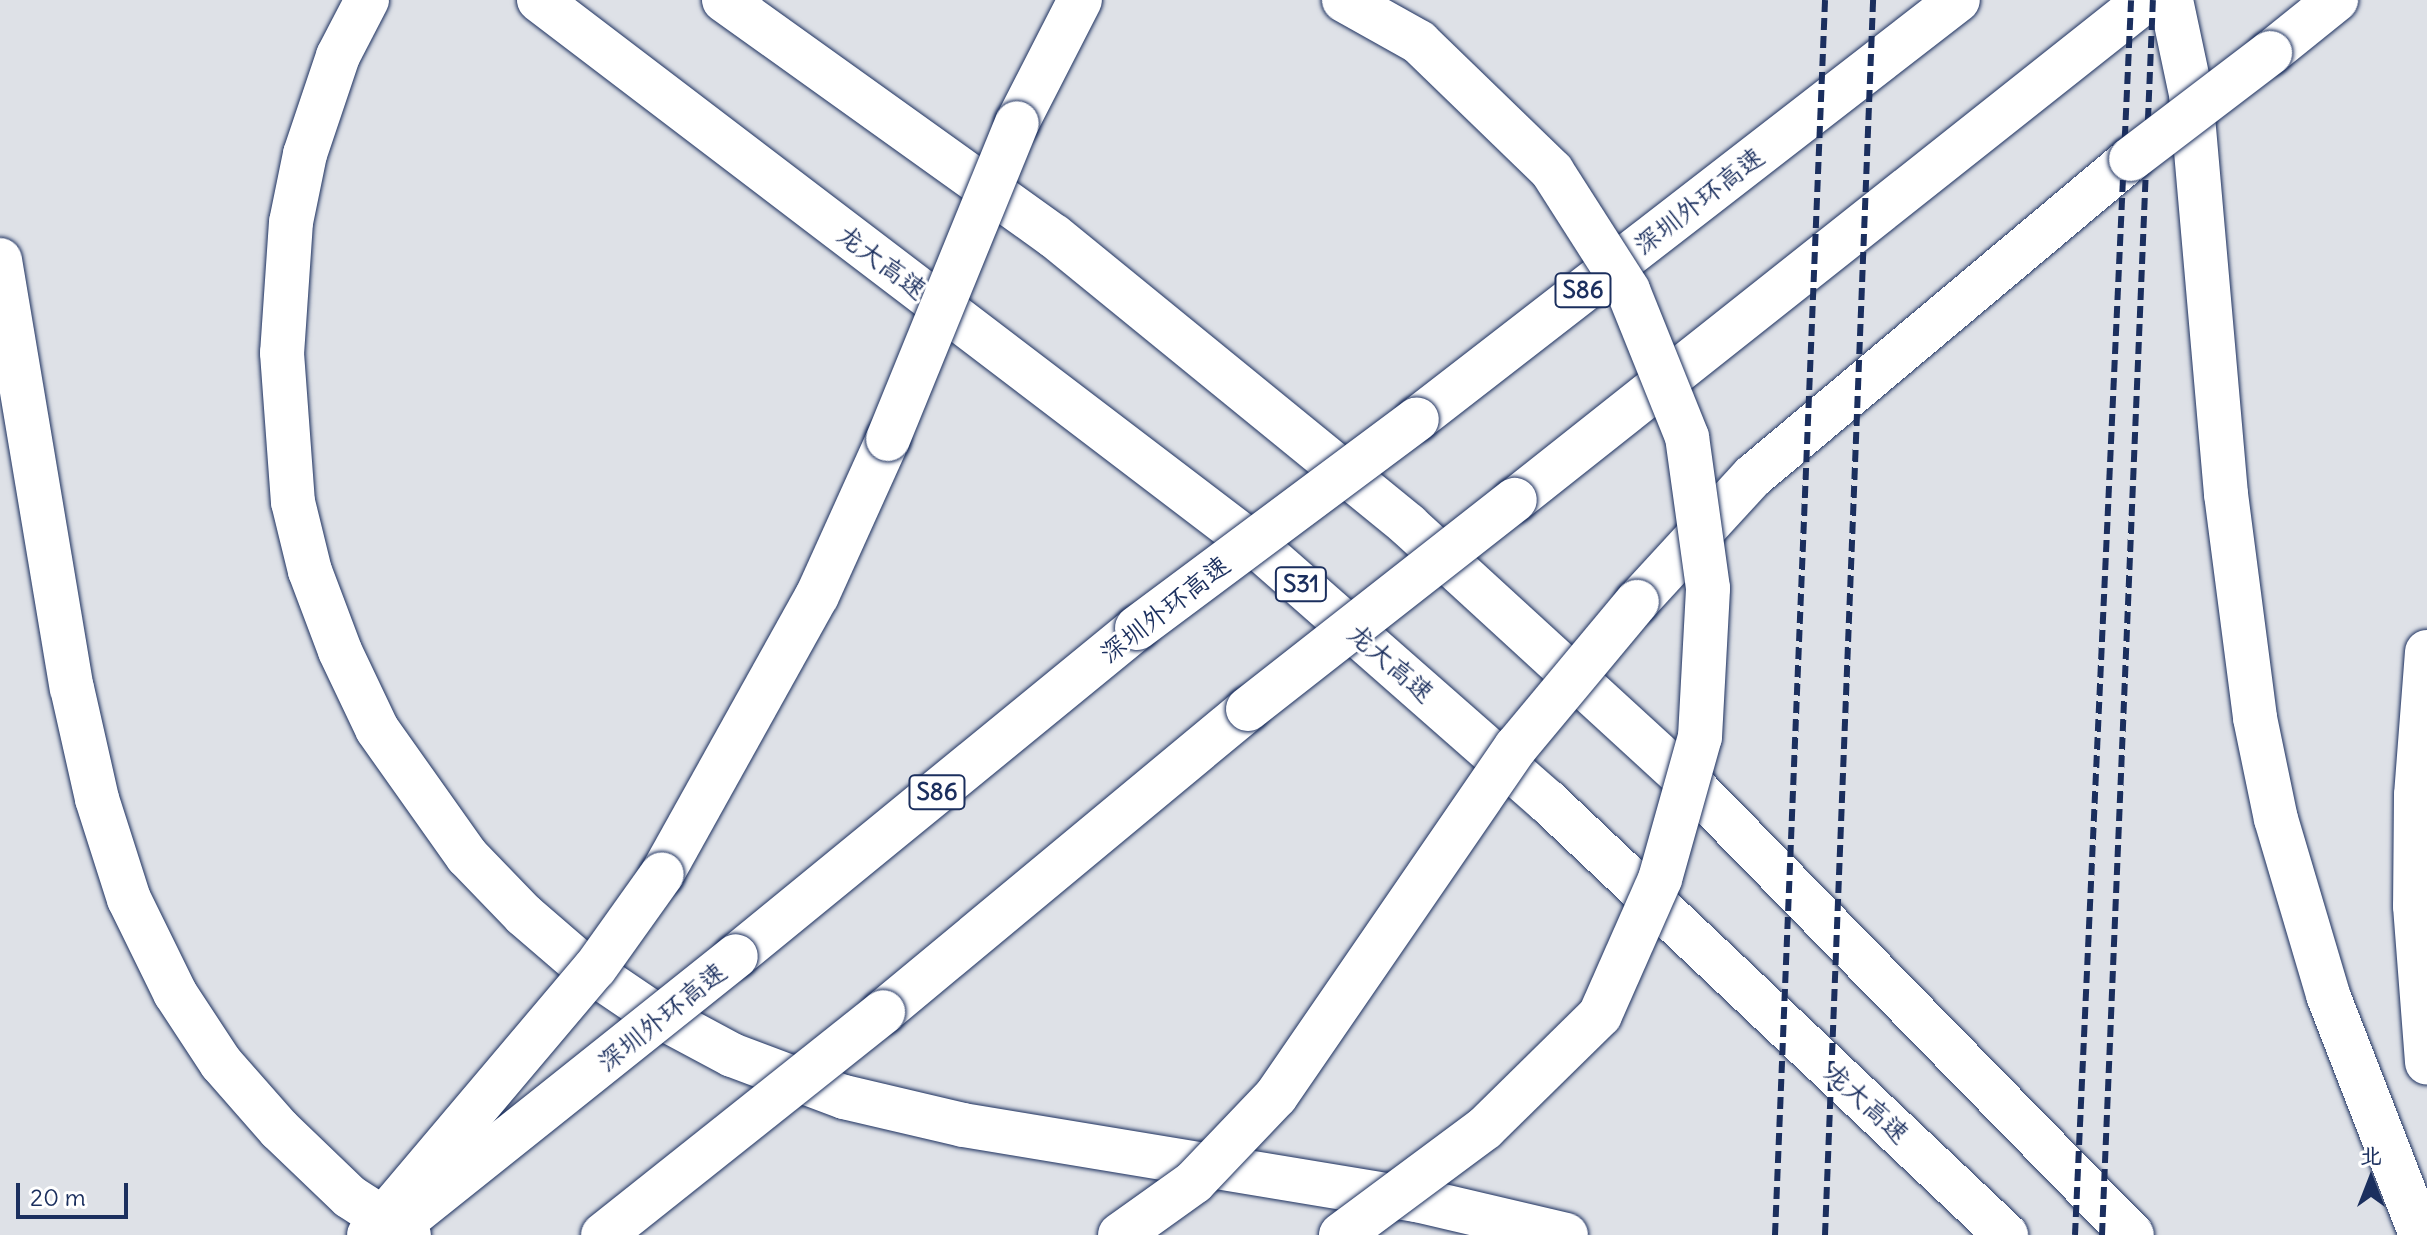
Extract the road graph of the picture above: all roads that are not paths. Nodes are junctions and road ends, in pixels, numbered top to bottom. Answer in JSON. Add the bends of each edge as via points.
{"nodes":[{"id":1,"x":367,"y":0,"type":"edge"},
{"id":2,"x":539,"y":0,"type":"edge"},
{"id":3,"x":724,"y":0,"type":"edge"},
{"id":4,"x":1080,"y":0,"type":"edge"},
{"id":5,"x":1344,"y":0,"type":"edge"},
{"id":6,"x":1958,"y":0,"type":"edge"},
{"id":7,"x":2146,"y":0,"type":"edge"},
{"id":8,"x":2171,"y":0,"type":"edge"},
{"id":9,"x":2336,"y":0,"type":"edge"},
{"id":10,"x":0,"y":260,"type":"edge"},
{"id":11,"x":2427,"y":652,"type":"edge"},
{"id":12,"x":2427,"y":1063,"type":"edge"},
{"id":13,"x":369,"y":1235,"type":"edge"},
{"id":14,"x":386,"y":1235,"type":"edge"},
{"id":15,"x":409,"y":1235,"type":"edge"},
{"id":16,"x":603,"y":1235,"type":"edge"},
{"id":17,"x":1120,"y":1235,"type":"edge"},
{"id":18,"x":1341,"y":1235,"type":"edge"},
{"id":19,"x":1566,"y":1235,"type":"edge"},
{"id":20,"x":2006,"y":1235,"type":"edge"},
{"id":21,"x":2132,"y":1235,"type":"edge"},
{"id":22,"x":2421,"y":1235,"type":"edge"}],
"edges":[{"from":1,"to":19,"type":"highway","via":[[338,56],[305,154],[291,222],[282,353],[291,488],[310,571],[377,729],[467,856],[583,966],[648,1010],[732,1055],[844,1097],[963,1125],[1490,1215]]},
{"from":2,"to":20,"type":"highway","name":"龙大高速","number":"S31","via":[[1261,550],[1547,801]]},
{"from":3,"to":21,"type":"highway","via":[[1054,236],[1408,525],[1695,788]]},
{"from":4,"to":13,"type":"highway","bridge":true,"via":[[1017,123],[888,439],[817,596],[662,874],[586,981]]},
{"from":5,"to":18,"type":"highway","bridge":true,"via":[[1419,42],[1552,171],[1628,290],[1687,437],[1708,588],[1700,737],[1660,879],[1600,1015],[1485,1128]]},
{"from":6,"to":14,"type":"highway","name":"深圳外环高速","number":"S86","bridge":true,"via":[[1417,419],[1137,628],[548,1111]]},
{"from":7,"to":16,"type":"highway","bridge":true,"via":[[1248,709],[883,1012]]},
{"from":8,"to":22,"type":"highway","via":[[2191,94],[2246,660],[2276,819],[2366,1101]]},
{"from":9,"to":17,"type":"highway","bridge":true,"via":[[2131,159],[1753,476],[1637,602],[1516,747],[1276,1096],[1194,1182]]},
{"from":10,"to":15,"type":"highway","bridge":true,"via":[[72,688],[97,799],[129,899],[175,993],[221,1063],[350,1197]]},
{"from":11,"to":12,"type":"highway","via":[[2416,795],[2415,906]]}]}
